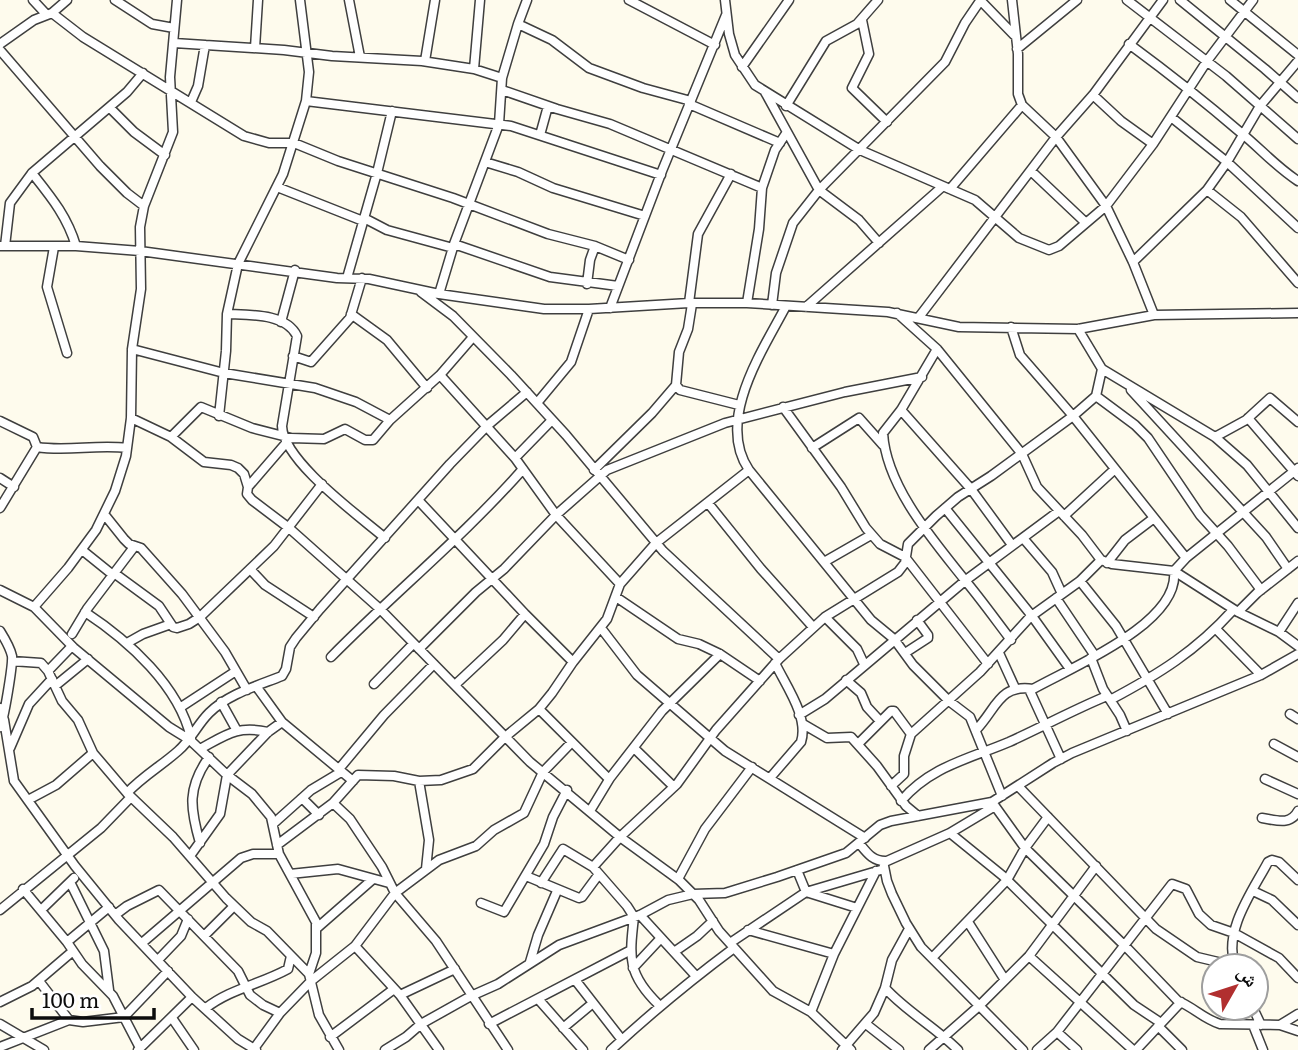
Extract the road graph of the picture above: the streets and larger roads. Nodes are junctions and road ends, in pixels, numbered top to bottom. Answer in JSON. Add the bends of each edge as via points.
{"nodes":[{"id":1,"x":33,"y":0,"type":"edge"},
{"id":2,"x":67,"y":0,"type":"edge"},
{"id":3,"x":115,"y":0,"type":"edge"},
{"id":4,"x":177,"y":0,"type":"edge"},
{"id":5,"x":258,"y":0,"type":"edge"},
{"id":6,"x":300,"y":0,"type":"edge"},
{"id":7,"x":349,"y":0,"type":"edge"},
{"id":8,"x":435,"y":0,"type":"edge"},
{"id":9,"x":480,"y":0,"type":"edge"},
{"id":10,"x":527,"y":0,"type":"edge"},
{"id":11,"x":629,"y":0,"type":"edge"},
{"id":12,"x":725,"y":0,"type":"edge"},
{"id":13,"x":789,"y":0,"type":"edge"},
{"id":14,"x":878,"y":0,"type":"edge"},
{"id":15,"x":980,"y":0,"type":"edge"},
{"id":16,"x":1012,"y":0,"type":"edge"},
{"id":17,"x":1077,"y":0,"type":"edge"},
{"id":18,"x":1127,"y":0,"type":"edge"},
{"id":19,"x":1163,"y":0,"type":"edge"},
{"id":20,"x":1180,"y":0,"type":"edge"},
{"id":21,"x":1230,"y":0,"type":"edge"},
{"id":22,"x":1253,"y":0,"type":"edge"},
{"id":23,"x":1244,"y":11,"type":"junction"},
{"id":24,"x":49,"y":13,"type":"junction"},
{"id":25,"x":727,"y":14,"type":"junction"},
{"id":26,"x":1150,"y":19,"type":"junction"},
{"id":27,"x":862,"y":20,"type":"junction"},
{"id":28,"x":517,"y":24,"type":"junction"},
{"id":29,"x":174,"y":28,"type":"junction"},
{"id":30,"x":1015,"y":36,"type":"junction"},
{"id":31,"x":1224,"y":38,"type":"junction"},
{"id":32,"x":174,"y":43,"type":"junction"},
{"id":33,"x":0,"y":44,"type":"edge"},
{"id":34,"x":1129,"y":44,"type":"junction"},
{"id":35,"x":205,"y":45,"type":"junction"},
{"id":36,"x":715,"y":45,"type":"junction"},
{"id":37,"x":255,"y":48,"type":"junction"},
{"id":38,"x":0,"y":50,"type":"edge"},
{"id":39,"x":1017,"y":50,"type":"junction"},
{"id":40,"x":307,"y":54,"type":"junction"},
{"id":41,"x":1298,"y":55,"type":"edge"},
{"id":42,"x":360,"y":57,"type":"junction"},
{"id":43,"x":425,"y":61,"type":"junction"},
{"id":44,"x":1207,"y":61,"type":"junction"},
{"id":45,"x":1298,"y":61,"type":"edge"},
{"id":46,"x":742,"y":67,"type":"junction"},
{"id":47,"x":474,"y":69,"type":"junction"},
{"id":48,"x":143,"y":73,"type":"junction"},
{"id":49,"x":502,"y":78,"type":"junction"},
{"id":50,"x":1279,"y":82,"type":"junction"},
{"id":51,"x":1189,"y":89,"type":"junction"},
{"id":52,"x":502,"y":90,"type":"junction"},
{"id":53,"x":172,"y":91,"type":"junction"},
{"id":54,"x":765,"y":92,"type":"junction"},
{"id":55,"x":1093,"y":95,"type":"junction"},
{"id":56,"x":1298,"y":98,"type":"edge"},
{"id":57,"x":306,"y":101,"type":"junction"},
{"id":58,"x":191,"y":102,"type":"junction"},
{"id":59,"x":690,"y":103,"type":"junction"},
{"id":60,"x":1022,"y":105,"type":"junction"},
{"id":61,"x":548,"y":106,"type":"junction"},
{"id":62,"x":786,"y":106,"type":"junction"},
{"id":63,"x":1260,"y":106,"type":"junction"},
{"id":64,"x":110,"y":108,"type":"junction"},
{"id":65,"x":392,"y":111,"type":"junction"},
{"id":66,"x":1171,"y":117,"type":"junction"},
{"id":67,"x":887,"y":122,"type":"junction"},
{"id":68,"x":499,"y":124,"type":"junction"},
{"id":69,"x":787,"y":132,"type":"junction"},
{"id":70,"x":1243,"y":134,"type":"junction"},
{"id":71,"x":540,"y":135,"type":"junction"},
{"id":72,"x":1056,"y":137,"type":"junction"},
{"id":73,"x":74,"y":138,"type":"junction"},
{"id":74,"x":1298,"y":139,"type":"edge"},
{"id":75,"x":294,"y":143,"type":"junction"},
{"id":76,"x":780,"y":143,"type":"junction"},
{"id":77,"x":1153,"y":144,"type":"junction"},
{"id":78,"x":673,"y":150,"type":"junction"},
{"id":79,"x":860,"y":150,"type":"junction"},
{"id":80,"x":165,"y":155,"type":"junction"},
{"id":81,"x":485,"y":162,"type":"junction"},
{"id":82,"x":1227,"y":163,"type":"junction"},
{"id":83,"x":1031,"y":171,"type":"junction"},
{"id":84,"x":32,"y":173,"type":"junction"},
{"id":85,"x":377,"y":173,"type":"junction"},
{"id":86,"x":732,"y":174,"type":"junction"},
{"id":87,"x":661,"y":175,"type":"junction"},
{"id":88,"x":1298,"y":181,"type":"edge"},
{"id":89,"x":277,"y":187,"type":"junction"},
{"id":90,"x":762,"y":188,"type":"junction"},
{"id":91,"x":946,"y":188,"type":"junction"},
{"id":92,"x":819,"y":190,"type":"junction"},
{"id":93,"x":1208,"y":190,"type":"junction"},
{"id":94,"x":469,"y":204,"type":"junction"},
{"id":95,"x":144,"y":206,"type":"junction"},
{"id":96,"x":1106,"y":206,"type":"junction"},
{"id":97,"x":645,"y":216,"type":"junction"},
{"id":98,"x":996,"y":218,"type":"junction"},
{"id":99,"x":363,"y":219,"type":"junction"},
{"id":100,"x":1086,"y":223,"type":"junction"},
{"id":101,"x":1298,"y":228,"type":"edge"},
{"id":102,"x":879,"y":243,"type":"junction"},
{"id":103,"x":2,"y":246,"type":"edge"},
{"id":104,"x":76,"y":246,"type":"junction"},
{"id":105,"x":454,"y":246,"type":"junction"},
{"id":106,"x":595,"y":246,"type":"junction"},
{"id":107,"x":54,"y":247,"type":"junction"},
{"id":108,"x":140,"y":251,"type":"junction"},
{"id":109,"x":629,"y":260,"type":"junction"},
{"id":110,"x":1133,"y":262,"type":"junction"},
{"id":111,"x":238,"y":264,"type":"junction"},
{"id":112,"x":295,"y":270,"type":"junction"},
{"id":113,"x":347,"y":278,"type":"junction"},
{"id":114,"x":362,"y":278,"type":"junction"},
{"id":115,"x":1298,"y":283,"type":"edge"},
{"id":116,"x":587,"y":284,"type":"junction"},
{"id":117,"x":618,"y":286,"type":"junction"},
{"id":118,"x":419,"y":290,"type":"junction"},
{"id":119,"x":439,"y":294,"type":"junction"},
{"id":120,"x":690,"y":303,"type":"junction"},
{"id":121,"x":747,"y":303,"type":"junction"},
{"id":122,"x":772,"y":305,"type":"junction"},
{"id":123,"x":786,"y":306,"type":"junction"},
{"id":124,"x":806,"y":307,"type":"junction"},
{"id":125,"x":610,"y":308,"type":"junction"},
{"id":126,"x":589,"y":309,"type":"junction"},
{"id":127,"x":897,"y":313,"type":"junction"},
{"id":128,"x":1298,"y":313,"type":"edge"},
{"id":129,"x":226,"y":314,"type":"junction"},
{"id":130,"x":351,"y":314,"type":"junction"},
{"id":131,"x":1154,"y":315,"type":"junction"},
{"id":132,"x":919,"y":317,"type":"junction"},
{"id":133,"x":281,"y":322,"type":"junction"},
{"id":134,"x":1011,"y":327,"type":"junction"},
{"id":135,"x":1078,"y":329,"type":"junction"},
{"id":136,"x":473,"y":337,"type":"junction"},
{"id":137,"x":132,"y":349,"type":"junction"},
{"id":138,"x":937,"y":349,"type":"junction"},
{"id":139,"x":67,"y":354,"type":"dead end"},
{"id":140,"x":293,"y":356,"type":"junction"},
{"id":141,"x":1102,"y":369,"type":"junction"},
{"id":142,"x":224,"y":373,"type":"junction"},
{"id":143,"x":440,"y":375,"type":"junction"},
{"id":144,"x":922,"y":377,"type":"junction"},
{"id":145,"x":1125,"y":383,"type":"junction"},
{"id":146,"x":289,"y":384,"type":"junction"},
{"id":147,"x":676,"y":385,"type":"junction"},
{"id":148,"x":427,"y":388,"type":"junction"},
{"id":149,"x":527,"y":392,"type":"junction"},
{"id":150,"x":1096,"y":396,"type":"junction"},
{"id":151,"x":537,"y":403,"type":"junction"},
{"id":152,"x":739,"y":405,"type":"junction"},
{"id":153,"x":783,"y":407,"type":"junction"},
{"id":154,"x":901,"y":410,"type":"junction"},
{"id":155,"x":219,"y":416,"type":"junction"},
{"id":156,"x":1073,"y":416,"type":"junction"},
{"id":157,"x":131,"y":418,"type":"junction"},
{"id":158,"x":1248,"y":418,"type":"junction"},
{"id":159,"x":390,"y":420,"type":"junction"},
{"id":160,"x":552,"y":420,"type":"junction"},
{"id":161,"x":737,"y":420,"type":"junction"},
{"id":162,"x":0,"y":421,"type":"edge"},
{"id":163,"x":1298,"y":422,"type":"edge"},
{"id":164,"x":488,"y":425,"type":"junction"},
{"id":165,"x":171,"y":437,"type":"junction"},
{"id":166,"x":1215,"y":437,"type":"junction"},
{"id":167,"x":284,"y":439,"type":"junction"},
{"id":168,"x":37,"y":447,"type":"junction"},
{"id":169,"x":885,"y":447,"type":"junction"},
{"id":170,"x":127,"y":448,"type":"junction"},
{"id":171,"x":812,"y":448,"type":"junction"},
{"id":172,"x":1022,"y":454,"type":"junction"},
{"id":173,"x":515,"y":458,"type":"junction"},
{"id":174,"x":523,"y":469,"type":"junction"},
{"id":175,"x":1115,"y":469,"type":"junction"},
{"id":176,"x":750,"y":470,"type":"junction"},
{"id":177,"x":1297,"y":471,"type":"edge"},
{"id":178,"x":596,"y":473,"type":"junction"},
{"id":179,"x":0,"y":478,"type":"edge"},
{"id":180,"x":322,"y":484,"type":"junction"},
{"id":181,"x":14,"y":487,"type":"junction"},
{"id":182,"x":248,"y":487,"type":"junction"},
{"id":183,"x":971,"y":489,"type":"junction"},
{"id":184,"x":1268,"y":492,"type":"junction"},
{"id":185,"x":419,"y":501,"type":"junction"},
{"id":186,"x":708,"y":503,"type":"junction"},
{"id":187,"x":0,"y":508,"type":"edge"},
{"id":188,"x":946,"y":508,"type":"junction"},
{"id":189,"x":104,"y":513,"type":"junction"},
{"id":190,"x":1242,"y":513,"type":"junction"},
{"id":191,"x":1062,"y":514,"type":"junction"},
{"id":192,"x":556,"y":515,"type":"junction"},
{"id":193,"x":1154,"y":518,"type":"junction"},
{"id":194,"x":289,"y":528,"type":"junction"},
{"id":195,"x":923,"y":528,"type":"junction"},
{"id":196,"x":1298,"y":528,"type":"edge"},
{"id":197,"x":871,"y":535,"type":"junction"},
{"id":198,"x":1216,"y":535,"type":"junction"},
{"id":199,"x":385,"y":538,"type":"junction"},
{"id":200,"x":1023,"y":538,"type":"junction"},
{"id":201,"x":455,"y":539,"type":"junction"},
{"id":202,"x":656,"y":543,"type":"junction"},
{"id":203,"x":1012,"y":545,"type":"junction"},
{"id":204,"x":134,"y":547,"type":"junction"},
{"id":205,"x":82,"y":550,"type":"junction"},
{"id":206,"x":905,"y":557,"type":"junction"},
{"id":207,"x":1186,"y":558,"type":"junction"},
{"id":208,"x":1104,"y":561,"type":"junction"},
{"id":209,"x":1298,"y":561,"type":"edge"},
{"id":210,"x":824,"y":562,"type":"junction"},
{"id":211,"x":990,"y":562,"type":"junction"},
{"id":212,"x":250,"y":569,"type":"junction"},
{"id":213,"x":1288,"y":569,"type":"junction"},
{"id":214,"x":1174,"y":571,"type":"junction"},
{"id":215,"x":113,"y":574,"type":"junction"},
{"id":216,"x":491,"y":579,"type":"junction"},
{"id":217,"x":346,"y":580,"type":"junction"},
{"id":218,"x":966,"y":580,"type":"junction"},
{"id":219,"x":1080,"y":581,"type":"junction"},
{"id":220,"x":620,"y":584,"type":"junction"},
{"id":221,"x":0,"y":590,"type":"edge"},
{"id":222,"x":1261,"y":590,"type":"junction"},
{"id":223,"x":1059,"y":596,"type":"junction"},
{"id":224,"x":616,"y":597,"type":"junction"},
{"id":225,"x":852,"y":598,"type":"junction"},
{"id":226,"x":941,"y":601,"type":"junction"},
{"id":227,"x":1298,"y":603,"type":"edge"},
{"id":228,"x":34,"y":607,"type":"junction"},
{"id":229,"x":380,"y":609,"type":"junction"},
{"id":230,"x":1236,"y":611,"type":"junction"},
{"id":231,"x":85,"y":612,"type":"junction"},
{"id":232,"x":525,"y":614,"type":"junction"},
{"id":233,"x":1032,"y":616,"type":"junction"},
{"id":234,"x":200,"y":617,"type":"junction"},
{"id":235,"x":314,"y":617,"type":"junction"},
{"id":236,"x":825,"y":617,"type":"junction"},
{"id":237,"x":917,"y":620,"type":"junction"},
{"id":238,"x":171,"y":624,"type":"junction"},
{"id":239,"x":813,"y":627,"type":"junction"},
{"id":240,"x":601,"y":628,"type":"junction"},
{"id":241,"x":1216,"y":629,"type":"junction"},
{"id":242,"x":0,"y":632,"type":"edge"},
{"id":243,"x":1279,"y":632,"type":"junction"},
{"id":244,"x":72,"y":634,"type":"dead end"},
{"id":245,"x":894,"y":639,"type":"junction"},
{"id":246,"x":1011,"y":639,"type":"junction"},
{"id":247,"x":1123,"y":639,"type":"junction"},
{"id":248,"x":127,"y":643,"type":"junction"},
{"id":249,"x":72,"y":646,"type":"junction"},
{"id":250,"x":1298,"y":646,"type":"edge"},
{"id":251,"x":416,"y":647,"type":"junction"},
{"id":252,"x":905,"y":653,"type":"junction"},
{"id":253,"x":999,"y":653,"type":"junction"},
{"id":254,"x":720,"y":654,"type":"junction"},
{"id":255,"x":1298,"y":654,"type":"edge"},
{"id":256,"x":331,"y":657,"type":"dead end"},
{"id":257,"x":1093,"y":657,"type":"junction"},
{"id":258,"x":88,"y":660,"type":"junction"},
{"id":259,"x":12,"y":661,"type":"junction"},
{"id":260,"x":777,"y":661,"type":"junction"},
{"id":261,"x":573,"y":662,"type":"junction"},
{"id":262,"x":433,"y":664,"type":"junction"},
{"id":263,"x":864,"y":664,"type":"junction"},
{"id":264,"x":988,"y":664,"type":"junction"},
{"id":265,"x":1070,"y":668,"type":"junction"},
{"id":266,"x":236,"y":671,"type":"junction"},
{"id":267,"x":1261,"y":676,"type":"junction"},
{"id":268,"x":52,"y":679,"type":"junction"},
{"id":269,"x":846,"y":680,"type":"junction"},
{"id":270,"x":1149,"y":680,"type":"junction"},
{"id":271,"x":760,"y":681,"type":"junction"},
{"id":272,"x":374,"y":684,"type":"dead end"},
{"id":273,"x":456,"y":684,"type":"junction"},
{"id":274,"x":256,"y":686,"type":"junction"},
{"id":275,"x":1015,"y":688,"type":"junction"},
{"id":276,"x":1030,"y":689,"type":"junction"},
{"id":277,"x":247,"y":690,"type":"junction"},
{"id":278,"x":199,"y":696,"type":"junction"},
{"id":279,"x":1108,"y":698,"type":"junction"},
{"id":280,"x":949,"y":701,"type":"junction"},
{"id":281,"x":221,"y":702,"type":"junction"},
{"id":282,"x":670,"y":704,"type":"junction"},
{"id":283,"x":181,"y":707,"type":"junction"},
{"id":284,"x":0,"y":708,"type":"edge"},
{"id":285,"x":539,"y":709,"type":"junction"},
{"id":286,"x":212,"y":710,"type":"junction"},
{"id":287,"x":1168,"y":714,"type":"junction"},
{"id":288,"x":799,"y":715,"type":"junction"},
{"id":289,"x":282,"y":722,"type":"junction"},
{"id":290,"x":880,"y":722,"type":"junction"},
{"id":291,"x":2,"y":723,"type":"edge"},
{"id":292,"x":803,"y":724,"type":"junction"},
{"id":293,"x":1046,"y":724,"type":"junction"},
{"id":294,"x":236,"y":729,"type":"junction"},
{"id":295,"x":976,"y":730,"type":"junction"},
{"id":296,"x":268,"y":732,"type":"junction"},
{"id":297,"x":1127,"y":732,"type":"junction"},
{"id":298,"x":911,"y":734,"type":"junction"},
{"id":299,"x":505,"y":737,"type":"junction"},
{"id":300,"x":709,"y":738,"type":"junction"},
{"id":301,"x":190,"y":739,"type":"junction"},
{"id":302,"x":572,"y":741,"type":"junction"},
{"id":303,"x":858,"y":744,"type":"junction"},
{"id":304,"x":1274,"y":744,"type":"dead end"},
{"id":305,"x":10,"y":748,"type":"junction"},
{"id":306,"x":200,"y":749,"type":"junction"},
{"id":307,"x":635,"y":749,"type":"junction"},
{"id":308,"x":985,"y":752,"type":"junction"},
{"id":309,"x":93,"y":753,"type":"junction"},
{"id":310,"x":209,"y":757,"type":"junction"},
{"id":311,"x":1298,"y":757,"type":"edge"},
{"id":312,"x":1061,"y":759,"type":"junction"},
{"id":313,"x":752,"y":767,"type":"junction"},
{"id":314,"x":340,"y":770,"type":"junction"},
{"id":315,"x":543,"y":772,"type":"junction"},
{"id":316,"x":227,"y":775,"type":"junction"},
{"id":317,"x":770,"y":778,"type":"junction"},
{"id":318,"x":609,"y":779,"type":"junction"},
{"id":319,"x":1265,"y":779,"type":"dead end"},
{"id":320,"x":353,"y":781,"type":"junction"},
{"id":321,"x":419,"y":781,"type":"junction"},
{"id":322,"x":891,"y":786,"type":"junction"},
{"id":323,"x":1018,"y":786,"type":"junction"},
{"id":324,"x":674,"y":787,"type":"junction"},
{"id":325,"x":567,"y":790,"type":"junction"},
{"id":326,"x":1298,"y":794,"type":"edge"},
{"id":327,"x":129,"y":795,"type":"junction"},
{"id":328,"x":1002,"y":796,"type":"junction"},
{"id":329,"x":302,"y":798,"type":"junction"},
{"id":330,"x":28,"y":800,"type":"junction"},
{"id":331,"x":901,"y":801,"type":"junction"},
{"id":332,"x":334,"y":803,"type":"junction"},
{"id":333,"x":993,"y":804,"type":"junction"},
{"id":334,"x":590,"y":811,"type":"junction"},
{"id":335,"x":1298,"y":811,"type":"edge"},
{"id":336,"x":319,"y":815,"type":"junction"},
{"id":337,"x":918,"y":816,"type":"junction"},
{"id":338,"x":1048,"y":817,"type":"junction"},
{"id":339,"x":1262,"y":818,"type":"dead end"},
{"id":340,"x":273,"y":824,"type":"junction"},
{"id":341,"x":950,"y":833,"type":"junction"},
{"id":342,"x":620,"y":837,"type":"junction"},
{"id":343,"x":862,"y":841,"type":"junction"},
{"id":344,"x":200,"y":843,"type":"junction"},
{"id":345,"x":1025,"y":848,"type":"junction"},
{"id":346,"x":278,"y":850,"type":"junction"},
{"id":347,"x":66,"y":854,"type":"junction"},
{"id":348,"x":190,"y":856,"type":"junction"},
{"id":349,"x":1096,"y":866,"type":"junction"},
{"id":350,"x":881,"y":867,"type":"junction"},
{"id":351,"x":426,"y":869,"type":"junction"},
{"id":352,"x":797,"y":870,"type":"junction"},
{"id":353,"x":596,"y":871,"type":"junction"},
{"id":354,"x":80,"y":872,"type":"junction"},
{"id":355,"x":290,"y":874,"type":"junction"},
{"id":356,"x":526,"y":876,"type":"junction"},
{"id":357,"x":373,"y":879,"type":"junction"},
{"id":358,"x":678,"y":879,"type":"junction"},
{"id":359,"x":1007,"y":880,"type":"junction"},
{"id":360,"x":1298,"y":880,"type":"edge"},
{"id":361,"x":212,"y":881,"type":"junction"},
{"id":362,"x":70,"y":882,"type":"junction"},
{"id":363,"x":389,"y":883,"type":"junction"},
{"id":364,"x":541,"y":883,"type":"junction"},
{"id":365,"x":23,"y":890,"type":"junction"},
{"id":366,"x":557,"y":891,"type":"junction"},
{"id":367,"x":1253,"y":891,"type":"junction"},
{"id":368,"x":806,"y":892,"type":"junction"},
{"id":369,"x":395,"y":893,"type":"junction"},
{"id":370,"x":693,"y":894,"type":"junction"},
{"id":371,"x":1073,"y":896,"type":"junction"},
{"id":372,"x":481,"y":903,"type":"dead end"},
{"id":373,"x":234,"y":906,"type":"junction"},
{"id":374,"x":108,"y":907,"type":"junction"},
{"id":375,"x":857,"y":908,"type":"junction"},
{"id":376,"x":0,"y":910,"type":"edge"},
{"id":377,"x":41,"y":910,"type":"junction"},
{"id":378,"x":179,"y":911,"type":"junction"},
{"id":379,"x":115,"y":915,"type":"junction"},
{"id":380,"x":637,"y":916,"type":"junction"},
{"id":381,"x":1145,"y":917,"type":"junction"},
{"id":382,"x":188,"y":919,"type":"junction"},
{"id":383,"x":713,"y":921,"type":"junction"},
{"id":384,"x":90,"y":922,"type":"junction"},
{"id":385,"x":968,"y":922,"type":"junction"},
{"id":386,"x":1052,"y":923,"type":"junction"},
{"id":387,"x":1298,"y":925,"type":"edge"},
{"id":388,"x":317,"y":928,"type":"junction"},
{"id":389,"x":909,"y":929,"type":"junction"},
{"id":390,"x":748,"y":930,"type":"junction"},
{"id":391,"x":1234,"y":933,"type":"junction"},
{"id":392,"x":204,"y":936,"type":"junction"},
{"id":393,"x":661,"y":938,"type":"junction"},
{"id":394,"x":67,"y":942,"type":"junction"},
{"id":395,"x":142,"y":943,"type":"junction"},
{"id":396,"x":732,"y":945,"type":"junction"},
{"id":397,"x":1124,"y":945,"type":"junction"},
{"id":398,"x":355,"y":946,"type":"junction"},
{"id":399,"x":631,"y":950,"type":"junction"},
{"id":400,"x":73,"y":951,"type":"junction"},
{"id":401,"x":674,"y":952,"type":"junction"},
{"id":402,"x":1231,"y":952,"type":"edge"},
{"id":403,"x":834,"y":954,"type":"junction"},
{"id":404,"x":291,"y":956,"type":"junction"},
{"id":405,"x":1029,"y":956,"type":"junction"},
{"id":406,"x":932,"y":958,"type":"junction"},
{"id":407,"x":1200,"y":958,"type":"edge"},
{"id":408,"x":158,"y":960,"type":"junction"},
{"id":409,"x":530,"y":962,"type":"junction"},
{"id":410,"x":633,"y":968,"type":"junction"},
{"id":411,"x":455,"y":969,"type":"junction"},
{"id":412,"x":168,"y":971,"type":"junction"},
{"id":413,"x":1103,"y":974,"type":"junction"},
{"id":414,"x":695,"y":975,"type":"junction"},
{"id":415,"x":310,"y":978,"type":"junction"},
{"id":416,"x":1298,"y":978,"type":"edge"},
{"id":417,"x":1005,"y":980,"type":"junction"},
{"id":418,"x":39,"y":981,"type":"junction"},
{"id":419,"x":576,"y":981,"type":"junction"},
{"id":420,"x":246,"y":988,"type":"junction"},
{"id":421,"x":885,"y":988,"type":"junction"},
{"id":422,"x":108,"y":990,"type":"junction"},
{"id":423,"x":397,"y":992,"type":"junction"},
{"id":424,"x":471,"y":996,"type":"junction"},
{"id":425,"x":192,"y":997,"type":"junction"},
{"id":426,"x":538,"y":1000,"type":"junction"},
{"id":427,"x":0,"y":1002,"type":"edge"},
{"id":428,"x":1080,"y":1002,"type":"junction"},
{"id":429,"x":1181,"y":1002,"type":"junction"},
{"id":430,"x":593,"y":1003,"type":"junction"},
{"id":431,"x":659,"y":1005,"type":"junction"},
{"id":432,"x":979,"y":1006,"type":"junction"},
{"id":433,"x":206,"y":1008,"type":"junction"},
{"id":434,"x":811,"y":1012,"type":"junction"},
{"id":435,"x":280,"y":1013,"type":"junction"},
{"id":436,"x":1298,"y":1014,"type":"edge"},
{"id":437,"x":124,"y":1017,"type":"junction"},
{"id":438,"x":172,"y":1018,"type":"junction"},
{"id":439,"x":69,"y":1020,"type":"junction"},
{"id":440,"x":1256,"y":1022,"type":"edge"},
{"id":441,"x":0,"y":1024,"type":"edge"},
{"id":442,"x":421,"y":1024,"type":"junction"},
{"id":443,"x":489,"y":1024,"type":"junction"},
{"id":444,"x":866,"y":1024,"type":"junction"},
{"id":445,"x":1159,"y":1024,"type":"junction"},
{"id":446,"x":1257,"y":1025,"type":"junction"},
{"id":447,"x":1280,"y":1025,"type":"junction"},
{"id":448,"x":563,"y":1028,"type":"junction"},
{"id":449,"x":1298,"y":1031,"type":"edge"},
{"id":450,"x":1057,"y":1032,"type":"junction"},
{"id":451,"x":943,"y":1035,"type":"junction"},
{"id":452,"x":330,"y":1037,"type":"junction"},
{"id":453,"x":22,"y":1038,"type":"junction"},
{"id":454,"x":622,"y":1040,"type":"junction"},
{"id":455,"x":0,"y":1047,"type":"edge"},
{"id":456,"x":846,"y":1048,"type":"edge"},
{"id":457,"x":139,"y":1049,"type":"edge"},
{"id":458,"x":44,"y":1050,"type":"edge"},
{"id":459,"x":194,"y":1050,"type":"edge"},
{"id":460,"x":254,"y":1050,"type":"edge"},
{"id":461,"x":339,"y":1050,"type":"edge"},
{"id":462,"x":384,"y":1050,"type":"edge"},
{"id":463,"x":439,"y":1050,"type":"edge"},
{"id":464,"x":508,"y":1050,"type":"edge"},
{"id":465,"x":583,"y":1050,"type":"edge"},
{"id":466,"x":611,"y":1050,"type":"edge"},
{"id":467,"x":899,"y":1050,"type":"edge"},
{"id":468,"x":929,"y":1050,"type":"edge"},
{"id":469,"x":958,"y":1050,"type":"edge"},
{"id":470,"x":1023,"y":1050,"type":"edge"},
{"id":471,"x":1037,"y":1050,"type":"edge"},
{"id":472,"x":1077,"y":1050,"type":"edge"},
{"id":473,"x":1135,"y":1050,"type":"edge"},
{"id":474,"x":1182,"y":1050,"type":"edge"},
{"id":475,"x":1263,"y":1050,"type":"edge"}],
"edges":[{"from":1,"to":24,"type":"street"},
{"from":2,"to":24,"type":"street"},
{"from":3,"to":29,"type":"street","via":[[152,24]]},
{"from":4,"to":29,"type":"street"},
{"from":5,"to":37,"type":"street"},
{"from":6,"to":40,"type":"street"},
{"from":7,"to":42,"type":"street"},
{"from":8,"to":43,"type":"street"},
{"from":9,"to":47,"type":"street"},
{"from":10,"to":28,"type":"street"},
{"from":11,"to":36,"type":"street"},
{"from":12,"to":25,"type":"street"},
{"from":13,"to":46,"type":"street"},
{"from":14,"to":27,"type":"street"},
{"from":15,"to":30,"type":"street"},
{"from":15,"to":67,"type":"street","via":[[945,62]]},
{"from":16,"to":30,"type":"street"},
{"from":17,"to":39,"type":"street"},
{"from":18,"to":26,"type":"street"},
{"from":19,"to":26,"type":"street"},
{"from":20,"to":31,"type":"street"},
{"from":21,"to":23,"type":"street"},
{"from":22,"to":23,"type":"street"},
{"from":23,"to":31,"type":"street"},
{"from":23,"to":41,"type":"street"},
{"from":24,"to":33,"type":"street"},
{"from":24,"to":48,"type":"street"},
{"from":25,"to":36,"type":"street"},
{"from":25,"to":46,"type":"street","via":[[729,34]]},
{"from":26,"to":34,"type":"street"},
{"from":26,"to":44,"type":"street"},
{"from":27,"to":62,"type":"street","via":[[826,41]]},
{"from":27,"to":67,"type":"street","via":[[869,54],[852,88]]},
{"from":28,"to":49,"type":"street"},
{"from":28,"to":59,"type":"street","via":[[552,40],[589,68]]},
{"from":29,"to":32,"type":"street"},
{"from":30,"to":39,"type":"street"},
{"from":31,"to":44,"type":"street"},
{"from":31,"to":50,"type":"street"},
{"from":32,"to":35,"type":"street"},
{"from":32,"to":53,"type":"street"},
{"from":34,"to":51,"type":"street"},
{"from":34,"to":55,"type":"street"},
{"from":35,"to":37,"type":"street"},
{"from":35,"to":58,"type":"street"},
{"from":36,"to":59,"type":"street"},
{"from":37,"to":40,"type":"street"},
{"from":38,"to":73,"type":"street"},
{"from":39,"to":60,"type":"street"},
{"from":40,"to":42,"type":"street"},
{"from":40,"to":57,"type":"street"},
{"from":42,"to":43,"type":"street"},
{"from":43,"to":47,"type":"street"},
{"from":44,"to":51,"type":"street"},
{"from":44,"to":63,"type":"street"},
{"from":45,"to":50,"type":"street"},
{"from":46,"to":54,"type":"street"},
{"from":47,"to":49,"type":"street"},
{"from":48,"to":53,"type":"street"},
{"from":48,"to":64,"type":"street"},
{"from":49,"to":52,"type":"street"},
{"from":50,"to":56,"type":"street"},
{"from":50,"to":63,"type":"street"},
{"from":51,"to":66,"type":"street"},
{"from":51,"to":70,"type":"street"},
{"from":52,"to":61,"type":"street"},
{"from":52,"to":68,"type":"street"},
{"from":53,"to":58,"type":"street"},
{"from":53,"to":80,"type":"street","via":[[173,132]]},
{"from":54,"to":62,"type":"street"},
{"from":54,"to":69,"type":"street"},
{"from":55,"to":72,"type":"street"},
{"from":55,"to":77,"type":"street"},
{"from":57,"to":65,"type":"street"},
{"from":57,"to":75,"type":"street"},
{"from":58,"to":75,"type":"street","via":[[250,138]]},
{"from":59,"to":76,"type":"street"},
{"from":59,"to":78,"type":"street"},
{"from":60,"to":72,"type":"street"},
{"from":60,"to":91,"type":"street"},
{"from":61,"to":71,"type":"street"},
{"from":61,"to":78,"type":"street","via":[[610,124]]},
{"from":62,"to":79,"type":"street"},
{"from":63,"to":70,"type":"street"},
{"from":63,"to":74,"type":"street"},
{"from":64,"to":73,"type":"street"},
{"from":64,"to":80,"type":"street"},
{"from":65,"to":68,"type":"street"},
{"from":65,"to":85,"type":"street"},
{"from":66,"to":77,"type":"street"},
{"from":66,"to":82,"type":"street"},
{"from":67,"to":79,"type":"street"},
{"from":68,"to":71,"type":"street"},
{"from":68,"to":81,"type":"street"},
{"from":69,"to":76,"type":"street"},
{"from":69,"to":92,"type":"street"},
{"from":70,"to":82,"type":"street"},
{"from":70,"to":88,"type":"street"},
{"from":71,"to":87,"type":"street"},
{"from":72,"to":83,"type":"street"},
{"from":72,"to":96,"type":"street"},
{"from":73,"to":84,"type":"street"},
{"from":73,"to":95,"type":"street"},
{"from":75,"to":85,"type":"street"},
{"from":75,"to":89,"type":"street"},
{"from":76,"to":90,"type":"street"},
{"from":77,"to":96,"type":"street"},
{"from":78,"to":86,"type":"street"},
{"from":78,"to":87,"type":"street"},
{"from":79,"to":91,"type":"street"},
{"from":79,"to":92,"type":"street"},
{"from":80,"to":95,"type":"street"},
{"from":81,"to":94,"type":"street"},
{"from":81,"to":97,"type":"street"},
{"from":82,"to":93,"type":"street"},
{"from":82,"to":101,"type":"street"},
{"from":83,"to":98,"type":"street"},
{"from":83,"to":100,"type":"street"},
{"from":84,"to":103,"type":"street","via":[[10,203]]},
{"from":84,"to":104,"type":"street","via":[[63,213]]},
{"from":85,"to":94,"type":"street"},
{"from":85,"to":99,"type":"street"},
{"from":86,"to":90,"type":"street"},
{"from":86,"to":120,"type":"street","via":[[698,234]]},
{"from":87,"to":97,"type":"street"},
{"from":89,"to":99,"type":"street"},
{"from":89,"to":111,"type":"street"},
{"from":90,"to":121,"type":"street"},
{"from":91,"to":98,"type":"street","via":[[975,200]]},
{"from":91,"to":102,"type":"street"},
{"from":92,"to":102,"type":"street","via":[[859,220]]},
{"from":92,"to":122,"type":"street","via":[[793,223],[776,273]]},
{"from":93,"to":110,"type":"street"},
{"from":93,"to":115,"type":"street","via":[[1241,217]]},
{"from":94,"to":105,"type":"street"},
{"from":94,"to":106,"type":"street"},
{"from":95,"to":108,"type":"street"},
{"from":96,"to":100,"type":"street"},
{"from":96,"to":110,"type":"street"},
{"from":97,"to":109,"type":"street"},
{"from":98,"to":100,"type":"street","via":[[1019,238],[1049,250]]},
{"from":98,"to":132,"type":"street"},
{"from":99,"to":105,"type":"street","via":[[387,230]]},
{"from":99,"to":113,"type":"street"},
{"from":102,"to":124,"type":"street"},
{"from":103,"to":107,"type":"street"},
{"from":104,"to":107,"type":"street"},
{"from":104,"to":108,"type":"street"},
{"from":105,"to":116,"type":"street"},
{"from":105,"to":119,"type":"street"},
{"from":106,"to":109,"type":"street"},
{"from":106,"to":116,"type":"street"},
{"from":107,"to":139,"type":"street","via":[[47,287]]},
{"from":108,"to":111,"type":"street"},
{"from":108,"to":137,"type":"street","via":[[141,289]]},
{"from":109,"to":117,"type":"street"},
{"from":110,"to":131,"type":"street"},
{"from":111,"to":112,"type":"street"},
{"from":111,"to":129,"type":"street"},
{"from":112,"to":113,"type":"street"},
{"from":112,"to":133,"type":"street"},
{"from":113,"to":114,"type":"street"},
{"from":114,"to":118,"type":"street"},
{"from":114,"to":130,"type":"street"},
{"from":116,"to":117,"type":"street"},
{"from":117,"to":125,"type":"street"},
{"from":118,"to":119,"type":"street"},
{"from":118,"to":136,"type":"street"},
{"from":119,"to":126,"type":"street","via":[[530,307]]},
{"from":120,"to":121,"type":"street"},
{"from":120,"to":125,"type":"street"},
{"from":120,"to":147,"type":"street","via":[[691,319],[679,352]]},
{"from":121,"to":122,"type":"street"},
{"from":122,"to":123,"type":"street"},
{"from":123,"to":124,"type":"street"},
{"from":123,"to":152,"type":"street"},
{"from":124,"to":127,"type":"street"},
{"from":125,"to":126,"type":"street"},
{"from":126,"to":151,"type":"street","via":[[571,362]]},
{"from":127,"to":132,"type":"street"},
{"from":127,"to":138,"type":"street"},
{"from":128,"to":131,"type":"street"},
{"from":129,"to":133,"type":"street"},
{"from":129,"to":142,"type":"street"},
{"from":130,"to":140,"type":"street","via":[[313,361]]},
{"from":130,"to":148,"type":"street","via":[[392,344]]},
{"from":131,"to":135,"type":"street"},
{"from":132,"to":134,"type":"street","via":[[959,327]]},
{"from":133,"to":140,"type":"street","via":[[297,334]]},
{"from":134,"to":135,"type":"street"},
{"from":134,"to":156,"type":"street","via":[[1020,355]]},
{"from":135,"to":141,"type":"street"},
{"from":136,"to":143,"type":"street"},
{"from":136,"to":149,"type":"street"},
{"from":137,"to":142,"type":"street"},
{"from":137,"to":157,"type":"street"},
{"from":138,"to":144,"type":"street"},
{"from":138,"to":172,"type":"street"},
{"from":140,"to":146,"type":"street"},
{"from":141,"to":145,"type":"street"},
{"from":141,"to":150,"type":"street"},
{"from":142,"to":146,"type":"street"},
{"from":142,"to":155,"type":"street"},
{"from":143,"to":148,"type":"street"},
{"from":143,"to":164,"type":"street"},
{"from":144,"to":153,"type":"street"},
{"from":144,"to":154,"type":"street"},
{"from":145,"to":166,"type":"street"},
{"from":145,"to":190,"type":"street"},
{"from":146,"to":159,"type":"street","via":[[356,402]]},
{"from":146,"to":167,"type":"street"},
{"from":147,"to":152,"type":"street","via":[[680,390]]},
{"from":147,"to":178,"type":"street"},
{"from":148,"to":159,"type":"street"},
{"from":149,"to":151,"type":"street"},
{"from":149,"to":164,"type":"street"},
{"from":150,"to":156,"type":"street"},
{"from":150,"to":198,"type":"street","via":[[1148,439]]},
{"from":151,"to":160,"type":"street"},
{"from":152,"to":161,"type":"street"},
{"from":153,"to":161,"type":"street"},
{"from":153,"to":171,"type":"street"},
{"from":154,"to":169,"type":"street","via":[[883,433]]},
{"from":154,"to":183,"type":"street"},
{"from":155,"to":165,"type":"street","via":[[201,407]]},
{"from":155,"to":167,"type":"street"},
{"from":156,"to":172,"type":"street"},
{"from":156,"to":175,"type":"street"},
{"from":157,"to":165,"type":"street"},
{"from":157,"to":170,"type":"street"},
{"from":158,"to":163,"type":"street","via":[[1270,398]]},
{"from":158,"to":166,"type":"street"},
{"from":158,"to":177,"type":"street"},
{"from":159,"to":167,"type":"street","via":[[369,441],[345,429],[324,439]]},
{"from":160,"to":173,"type":"street"},
{"from":160,"to":178,"type":"street"},
{"from":161,"to":176,"type":"street","via":[[742,457]]},
{"from":161,"to":178,"type":"street"},
{"from":162,"to":168,"type":"street","via":[[33,437]]},
{"from":164,"to":173,"type":"street"},
{"from":164,"to":185,"type":"street"},
{"from":165,"to":182,"type":"street","via":[[204,462],[238,468]]},
{"from":166,"to":184,"type":"street"},
{"from":167,"to":180,"type":"street","via":[[291,453]]},
{"from":167,"to":182,"type":"street"},
{"from":168,"to":170,"type":"street"},
{"from":168,"to":181,"type":"street"},
{"from":169,"to":171,"type":"street","via":[[859,418]]},
{"from":169,"to":195,"type":"street","via":[[899,486]]},
{"from":170,"to":189,"type":"street"},
{"from":171,"to":197,"type":"street"},
{"from":172,"to":183,"type":"street"},
{"from":172,"to":191,"type":"street","via":[[1037,487]]},
{"from":173,"to":174,"type":"street"},
{"from":174,"to":192,"type":"street"},
{"from":174,"to":201,"type":"street"},
{"from":175,"to":191,"type":"street"},
{"from":175,"to":193,"type":"street"},
{"from":176,"to":186,"type":"street"},
{"from":176,"to":210,"type":"street"},
{"from":177,"to":184,"type":"street"},
{"from":178,"to":192,"type":"street","via":[[586,491]]},
{"from":178,"to":202,"type":"street"},
{"from":179,"to":181,"type":"street"},
{"from":180,"to":194,"type":"street"},
{"from":180,"to":199,"type":"street"},
{"from":181,"to":187,"type":"street"},
{"from":182,"to":194,"type":"street","via":[[252,500]]},
{"from":183,"to":188,"type":"street"},
{"from":183,"to":203,"type":"street"},
{"from":184,"to":190,"type":"street"},
{"from":184,"to":196,"type":"street"},
{"from":185,"to":199,"type":"street"},
{"from":185,"to":201,"type":"street"},
{"from":186,"to":202,"type":"street"},
{"from":186,"to":239,"type":"street"},
{"from":188,"to":195,"type":"street"},
{"from":188,"to":211,"type":"street"},
{"from":189,"to":204,"type":"street"},
{"from":189,"to":205,"type":"street"},
{"from":190,"to":198,"type":"street"},
{"from":190,"to":213,"type":"street"},
{"from":191,"to":200,"type":"street"},
{"from":191,"to":208,"type":"street"},
{"from":192,"to":216,"type":"street"},
{"from":192,"to":220,"type":"street"},
{"from":193,"to":207,"type":"street"},
{"from":193,"to":208,"type":"street"},
{"from":194,"to":212,"type":"street"},
{"from":194,"to":217,"type":"street"},
{"from":195,"to":206,"type":"street","via":[[908,544]]},
{"from":195,"to":218,"type":"street"},
{"from":197,"to":206,"type":"street"},
{"from":197,"to":210,"type":"street"},
{"from":198,"to":207,"type":"street"},
{"from":198,"to":222,"type":"street"},
{"from":199,"to":217,"type":"street"},
{"from":200,"to":203,"type":"street"},
{"from":200,"to":223,"type":"street","via":[[1052,572]]},
{"from":201,"to":216,"type":"street"},
{"from":201,"to":229,"type":"street"},
{"from":202,"to":220,"type":"street"},
{"from":202,"to":260,"type":"street"},
{"from":203,"to":211,"type":"street"},
{"from":204,"to":215,"type":"street"},
{"from":204,"to":234,"type":"street","via":[[141,548]]},
{"from":205,"to":215,"type":"street"},
{"from":205,"to":228,"type":"street"},
{"from":206,"to":225,"type":"street","via":[[898,572]]},
{"from":206,"to":226,"type":"street"},
{"from":207,"to":214,"type":"street"},
{"from":208,"to":214,"type":"street"},
{"from":208,"to":219,"type":"street"},
{"from":209,"to":213,"type":"street"},
{"from":210,"to":225,"type":"street"},
{"from":211,"to":218,"type":"street"},
{"from":211,"to":233,"type":"street"},
{"from":212,"to":234,"type":"street"},
{"from":212,"to":235,"type":"street","via":[[265,585]]},
{"from":213,"to":222,"type":"street"},
{"from":214,"to":230,"type":"street"},
{"from":214,"to":247,"type":"street","via":[[1175,584],[1161,608]]},
{"from":215,"to":231,"type":"street"},
{"from":215,"to":238,"type":"street","via":[[159,606]]},
{"from":216,"to":232,"type":"street"},
{"from":216,"to":251,"type":"street"},
{"from":217,"to":229,"type":"street"},
{"from":217,"to":235,"type":"street"},
{"from":218,"to":226,"type":"street"},
{"from":218,"to":246,"type":"street"},
{"from":219,"to":223,"type":"street"},
{"from":219,"to":247,"type":"street"},
{"from":220,"to":224,"type":"street"},
{"from":221,"to":228,"type":"street"},
{"from":222,"to":230,"type":"street"},
{"from":223,"to":233,"type":"street"},
{"from":223,"to":257,"type":"street"},
{"from":224,"to":240,"type":"street"},
{"from":224,"to":254,"type":"street","via":[[678,639]]},
{"from":225,"to":236,"type":"street"},
{"from":225,"to":245,"type":"street"},
{"from":226,"to":237,"type":"street"},
{"from":226,"to":264,"type":"street"},
{"from":227,"to":243,"type":"street"},
{"from":228,"to":249,"type":"street"},
{"from":229,"to":251,"type":"street"},
{"from":229,"to":256,"type":"street"},
{"from":230,"to":241,"type":"street"},
{"from":230,"to":243,"type":"street"},
{"from":231,"to":244,"type":"street"},
{"from":231,"to":248,"type":"street"},
{"from":232,"to":261,"type":"street"},
{"from":232,"to":273,"type":"street"},
{"from":233,"to":246,"type":"street"},
{"from":233,"to":265,"type":"street"},
{"from":234,"to":238,"type":"street","via":[[177,628]]},
{"from":234,"to":266,"type":"street"},
{"from":235,"to":274,"type":"street","via":[[290,647],[284,673]]},
{"from":236,"to":239,"type":"street"},
{"from":236,"to":263,"type":"street","via":[[857,649]]},
{"from":237,"to":245,"type":"street"},
{"from":237,"to":252,"type":"street","via":[[928,638]]},
{"from":238,"to":248,"type":"street"},
{"from":239,"to":260,"type":"street"},
{"from":240,"to":261,"type":"street"},
{"from":240,"to":282,"type":"street","via":[[636,675]]},
{"from":241,"to":267,"type":"street"},
{"from":241,"to":270,"type":"street"},
{"from":242,"to":259,"type":"street"},
{"from":243,"to":250,"type":"street"},
{"from":245,"to":252,"type":"street"},
{"from":245,"to":263,"type":"street"},
{"from":246,"to":253,"type":"street"},
{"from":247,"to":257,"type":"street"},
{"from":247,"to":270,"type":"street"},
{"from":248,"to":283,"type":"street"},
{"from":249,"to":258,"type":"street"},
{"from":249,"to":268,"type":"street"},
{"from":251,"to":262,"type":"street"},
{"from":251,"to":272,"type":"street"},
{"from":252,"to":280,"type":"street"},
{"from":253,"to":264,"type":"street"},
{"from":253,"to":275,"type":"street"},
{"from":254,"to":271,"type":"street"},
{"from":254,"to":282,"type":"street"},
{"from":255,"to":267,"type":"street"},
{"from":257,"to":265,"type":"street"},
{"from":257,"to":279,"type":"street"},
{"from":258,"to":268,"type":"street"},
{"from":258,"to":301,"type":"street"},
{"from":259,"to":268,"type":"street","via":[[41,663]]},
{"from":259,"to":291,"type":"street"},
{"from":260,"to":271,"type":"street"},
{"from":260,"to":288,"type":"street"},
{"from":261,"to":285,"type":"street"},
{"from":262,"to":273,"type":"street"},
{"from":262,"to":314,"type":"street"},
{"from":263,"to":269,"type":"street"},
{"from":264,"to":280,"type":"street"},
{"from":265,"to":276,"type":"street"},
{"from":266,"to":277,"type":"street"},
{"from":266,"to":278,"type":"street"},
{"from":267,"to":287,"type":"street"},
{"from":268,"to":305,"type":"street","via":[[29,704]]},
{"from":268,"to":309,"type":"street"},
{"from":269,"to":288,"type":"street"},
{"from":269,"to":290,"type":"street"},
{"from":270,"to":279,"type":"street"},
{"from":270,"to":287,"type":"street"},
{"from":271,"to":300,"type":"street"},
{"from":273,"to":299,"type":"street"},
{"from":274,"to":277,"type":"street"},
{"from":274,"to":289,"type":"street"},
{"from":275,"to":276,"type":"street"},
{"from":275,"to":295,"type":"street"},
{"from":276,"to":293,"type":"street"},
{"from":277,"to":281,"type":"street"},
{"from":278,"to":283,"type":"street"},
{"from":278,"to":286,"type":"street"},
{"from":279,"to":293,"type":"street"},
{"from":279,"to":297,"type":"street"},
{"from":280,"to":295,"type":"street","via":[[970,717]]},
{"from":280,"to":298,"type":"street"},
{"from":281,"to":286,"type":"street"},
{"from":281,"to":294,"type":"street"},
{"from":282,"to":300,"type":"street"},
{"from":282,"to":307,"type":"street"},
{"from":283,"to":301,"type":"street"},
{"from":284,"to":291,"type":"street"},
{"from":285,"to":299,"type":"street"},
{"from":285,"to":302,"type":"street"},
{"from":286,"to":301,"type":"street"},
{"from":287,"to":297,"type":"street"},
{"from":288,"to":292,"type":"street"},
{"from":289,"to":296,"type":"street"},
{"from":289,"to":314,"type":"street"},
{"from":290,"to":298,"type":"street","via":[[893,711]]},
{"from":290,"to":303,"type":"street"},
{"from":291,"to":305,"type":"street"},
{"from":292,"to":303,"type":"street","via":[[827,738],[848,736]]},
{"from":292,"to":317,"type":"street","via":[[801,742]]},
{"from":293,"to":308,"type":"street"},
{"from":293,"to":312,"type":"street"},
{"from":294,"to":296,"type":"street"},
{"from":294,"to":306,"type":"street"},
{"from":295,"to":308,"type":"street"},
{"from":296,"to":316,"type":"street"},
{"from":297,"to":312,"type":"street"},
{"from":298,"to":322,"type":"street","via":[[904,774]]},
{"from":299,"to":315,"type":"street"},
{"from":299,"to":321,"type":"street","via":[[473,769],[441,780]]},
{"from":300,"to":313,"type":"street"},
{"from":300,"to":324,"type":"street"},
{"from":301,"to":306,"type":"street"},
{"from":301,"to":327,"type":"street","via":[[149,771]]},
{"from":302,"to":315,"type":"street"},
{"from":302,"to":318,"type":"street"},
{"from":303,"to":322,"type":"street"},
{"from":304,"to":311,"type":"street"},
{"from":305,"to":330,"type":"street","via":[[14,781]]},
{"from":306,"to":310,"type":"street"},
{"from":307,"to":318,"type":"street"},
{"from":307,"to":324,"type":"street"},
{"from":308,"to":328,"type":"street"},
{"from":308,"to":331,"type":"street","via":[[934,773]]},
{"from":309,"to":327,"type":"street"},
{"from":309,"to":330,"type":"street","via":[[56,785]]},
{"from":310,"to":316,"type":"street"},
{"from":310,"to":344,"type":"street","via":[[194,780],[192,797]]},
{"from":312,"to":323,"type":"street"},
{"from":313,"to":317,"type":"street"},
{"from":313,"to":358,"type":"street","via":[[705,829]]},
{"from":314,"to":320,"type":"street"},
{"from":314,"to":329,"type":"street"},
{"from":315,"to":325,"type":"street"},
{"from":315,"to":351,"type":"street","via":[[524,813],[476,845]]},
{"from":316,"to":340,"type":"street","via":[[252,794]]},
{"from":316,"to":344,"type":"street","via":[[220,814]]},
{"from":317,"to":343,"type":"street"},
{"from":318,"to":334,"type":"street"},
{"from":319,"to":326,"type":"street"},
{"from":320,"to":321,"type":"street","via":[[362,775]]},
{"from":320,"to":332,"type":"street"},
{"from":321,"to":351,"type":"street","via":[[429,840]]},
{"from":322,"to":331,"type":"street"},
{"from":323,"to":328,"type":"street"},
{"from":323,"to":338,"type":"street"},
{"from":324,"to":342,"type":"street"},
{"from":325,"to":334,"type":"street"},
{"from":325,"to":356,"type":"street"},
{"from":327,"to":347,"type":"street","via":[[101,828]]},
{"from":327,"to":348,"type":"street"},
{"from":328,"to":333,"type":"street"},
{"from":329,"to":336,"type":"street"},
{"from":329,"to":340,"type":"street"},
{"from":330,"to":347,"type":"street"},
{"from":331,"to":337,"type":"street"},
{"from":332,"to":336,"type":"street"},
{"from":332,"to":363,"type":"street","via":[[351,818]]},
{"from":333,"to":337,"type":"street"},
{"from":333,"to":341,"type":"street"},
{"from":333,"to":345,"type":"street"},
{"from":334,"to":342,"type":"street"},
{"from":335,"to":339,"type":"street","via":[[1288,821]]},
{"from":336,"to":346,"type":"street"},
{"from":337,"to":343,"type":"street","via":[[880,825]]},
{"from":338,"to":345,"type":"street"},
{"from":338,"to":349,"type":"street"},
{"from":340,"to":346,"type":"street"},
{"from":341,"to":350,"type":"street"},
{"from":341,"to":359,"type":"street"},
{"from":342,"to":353,"type":"street"},
{"from":342,"to":358,"type":"street"},
{"from":343,"to":350,"type":"street"},
{"from":343,"to":352,"type":"street","via":[[846,853]]},
{"from":344,"to":348,"type":"street"},
{"from":345,"to":359,"type":"street"},
{"from":345,"to":371,"type":"street"},
{"from":346,"to":355,"type":"street"},
{"from":346,"to":361,"type":"street","via":[[244,856]]},
{"from":347,"to":354,"type":"street"},
{"from":347,"to":365,"type":"street"},
{"from":348,"to":361,"type":"street"},
{"from":349,"to":371,"type":"street"},
{"from":349,"to":381,"type":"street"},
{"from":350,"to":368,"type":"street"},
{"from":350,"to":375,"type":"street"},
{"from":350,"to":389,"type":"street"},
{"from":351,"to":369,"type":"street"},
{"from":352,"to":368,"type":"street"},
{"from":352,"to":370,"type":"street","via":[[725,892]]},
{"from":353,"to":364,"type":"street","via":[[563,849]]},
{"from":353,"to":366,"type":"street","via":[[580,898]]},
{"from":353,"to":380,"type":"street"},
{"from":354,"to":362,"type":"street"},
{"from":354,"to":374,"type":"street"},
{"from":355,"to":357,"type":"street","via":[[338,869]]},
{"from":355,"to":388,"type":"street"},
{"from":356,"to":364,"type":"street"},
{"from":356,"to":372,"type":"street","via":[[504,912]]},
{"from":357,"to":363,"type":"street"},
{"from":357,"to":388,"type":"street"},
{"from":358,"to":370,"type":"street"},
{"from":359,"to":385,"type":"street"},
{"from":359,"to":386,"type":"street"},
{"from":360,"to":367,"type":"street","via":[[1272,860]]},
{"from":361,"to":373,"type":"street"},
{"from":361,"to":378,"type":"street"},
{"from":362,"to":377,"type":"street"},
{"from":362,"to":384,"type":"street"},
{"from":363,"to":369,"type":"street"},
{"from":364,"to":366,"type":"street"},
{"from":365,"to":376,"type":"street"},
{"from":365,"to":377,"type":"street"},
{"from":366,"to":409,"type":"street"},
{"from":367,"to":387,"type":"street","via":[[1272,900]]},
{"from":367,"to":391,"type":"street"},
{"from":368,"to":375,"type":"street"},
{"from":368,"to":390,"type":"street"},
{"from":369,"to":398,"type":"street"},
{"from":369,"to":411,"type":"street"},
{"from":370,"to":380,"type":"street","via":[[668,900]]},
{"from":370,"to":383,"type":"street"},
{"from":371,"to":386,"type":"street"},
{"from":371,"to":397,"type":"street"},
{"from":373,"to":392,"type":"street"},
{"from":373,"to":404,"type":"street"},
{"from":374,"to":379,"type":"street"},
{"from":374,"to":384,"type":"street"},
{"from":375,"to":403,"type":"street"},
{"from":377,"to":394,"type":"street"},
{"from":378,"to":379,"type":"street","via":[[158,890]]},
{"from":378,"to":382,"type":"street"},
{"from":378,"to":395,"type":"street"},
{"from":379,"to":395,"type":"street"},
{"from":380,"to":393,"type":"street"},
{"from":380,"to":399,"type":"street"},
{"from":380,"to":409,"type":"street","via":[[559,945]]},
{"from":381,"to":391,"type":"street","via":[[1174,884],[1186,889],[1199,914],[1211,925]]},
{"from":381,"to":397,"type":"street"},
{"from":381,"to":407,"type":"street"},
{"from":382,"to":392,"type":"street"},
{"from":382,"to":408,"type":"street","via":[[181,936]]},
{"from":383,"to":396,"type":"street"},
{"from":383,"to":401,"type":"street"},
{"from":384,"to":394,"type":"street"},
{"from":384,"to":422,"type":"street","via":[[104,951]]},
{"from":385,"to":406,"type":"street"},
{"from":385,"to":417,"type":"street"},
{"from":386,"to":405,"type":"street"},
{"from":386,"to":413,"type":"street"},
{"from":388,"to":415,"type":"street"},
{"from":389,"to":406,"type":"street"},
{"from":389,"to":421,"type":"street","via":[[892,960]]},
{"from":390,"to":396,"type":"street"},
{"from":390,"to":403,"type":"street"},
{"from":391,"to":402,"type":"street"},
{"from":391,"to":416,"type":"street","via":[[1279,958]]},
{"from":392,"to":420,"type":"street","via":[[239,971]]},
{"from":393,"to":401,"type":"street"},
{"from":393,"to":410,"type":"street"},
{"from":394,"to":400,"type":"street"},
{"from":395,"to":408,"type":"street"},
{"from":396,"to":414,"type":"street"},
{"from":396,"to":434,"type":"street","via":[[773,991]]},
{"from":397,"to":413,"type":"street"},
{"from":397,"to":429,"type":"street"},
{"from":398,"to":415,"type":"street"},
{"from":398,"to":423,"type":"street"},
{"from":399,"to":410,"type":"street"},
{"from":399,"to":419,"type":"street"},
{"from":400,"to":418,"type":"street"},
{"from":400,"to":422,"type":"street"},
{"from":401,"to":414,"type":"street"},
{"from":403,"to":434,"type":"street"},
{"from":404,"to":415,"type":"street"},
{"from":404,"to":420,"type":"street","via":[[288,969]]},
{"from":405,"to":417,"type":"street"},
{"from":405,"to":428,"type":"street"},
{"from":406,"to":432,"type":"street"},
{"from":408,"to":412,"type":"street"},
{"from":409,"to":424,"type":"street"},
{"from":410,"to":431,"type":"street"},
{"from":411,"to":423,"type":"street"},
{"from":411,"to":424,"type":"street"},
{"from":412,"to":425,"type":"street"},
{"from":412,"to":437,"type":"street"},
{"from":413,"to":428,"type":"street"},
{"from":413,"to":445,"type":"street"},
{"from":414,"to":431,"type":"street"},
{"from":415,"to":435,"type":"street"},
{"from":415,"to":452,"type":"street"},
{"from":417,"to":432,"type":"street"},
{"from":418,"to":427,"type":"street"},
{"from":418,"to":439,"type":"street"},
{"from":419,"to":426,"type":"street"},
{"from":419,"to":430,"type":"street"},
{"from":420,"to":433,"type":"street","via":[[225,994]]},
{"from":420,"to":435,"type":"street","via":[[263,1005]]},
{"from":421,"to":444,"type":"street"},
{"from":421,"to":451,"type":"street"},
{"from":422,"to":437,"type":"street"},
{"from":423,"to":442,"type":"street"},
{"from":423,"to":452,"type":"street"},
{"from":424,"to":442,"type":"street"},
{"from":424,"to":443,"type":"street"},
{"from":425,"to":433,"type":"street"},
{"from":425,"to":438,"type":"street"},
{"from":426,"to":443,"type":"street"},
{"from":426,"to":448,"type":"street"},
{"from":428,"to":450,"type":"street"},
{"from":428,"to":473,"type":"street"},
{"from":429,"to":445,"type":"street"},
{"from":429,"to":446,"type":"street","via":[[1220,1024]]},
{"from":430,"to":448,"type":"street"},
{"from":430,"to":454,"type":"street"},
{"from":431,"to":454,"type":"street"},
{"from":432,"to":451,"type":"street"},
{"from":432,"to":470,"type":"street"},
{"from":433,"to":460,"type":"street"},
{"from":434,"to":456,"type":"street"},
{"from":435,"to":460,"type":"street"},
{"from":436,"to":447,"type":"street"},
{"from":437,"to":439,"type":"street"},
{"from":437,"to":457,"type":"street"},
{"from":438,"to":457,"type":"street"},
{"from":438,"to":459,"type":"street"},
{"from":439,"to":453,"type":"street"},
{"from":440,"to":446,"type":"street"},
{"from":441,"to":453,"type":"street"},
{"from":442,"to":462,"type":"street"},
{"from":442,"to":463,"type":"street"},
{"from":443,"to":464,"type":"street"},
{"from":444,"to":456,"type":"street"},
{"from":444,"to":467,"type":"street"},
{"from":445,"to":473,"type":"street"},
{"from":445,"to":474,"type":"street"},
{"from":446,"to":447,"type":"street"},
{"from":446,"to":475,"type":"street"},
{"from":447,"to":449,"type":"street"},
{"from":448,"to":465,"type":"street"},
{"from":450,"to":471,"type":"street"},
{"from":450,"to":472,"type":"street"},
{"from":451,"to":468,"type":"street"},
{"from":451,"to":469,"type":"street"},
{"from":452,"to":461,"type":"street"},
{"from":453,"to":455,"type":"street"},
{"from":453,"to":458,"type":"street"},
{"from":454,"to":466,"type":"street"}]}
